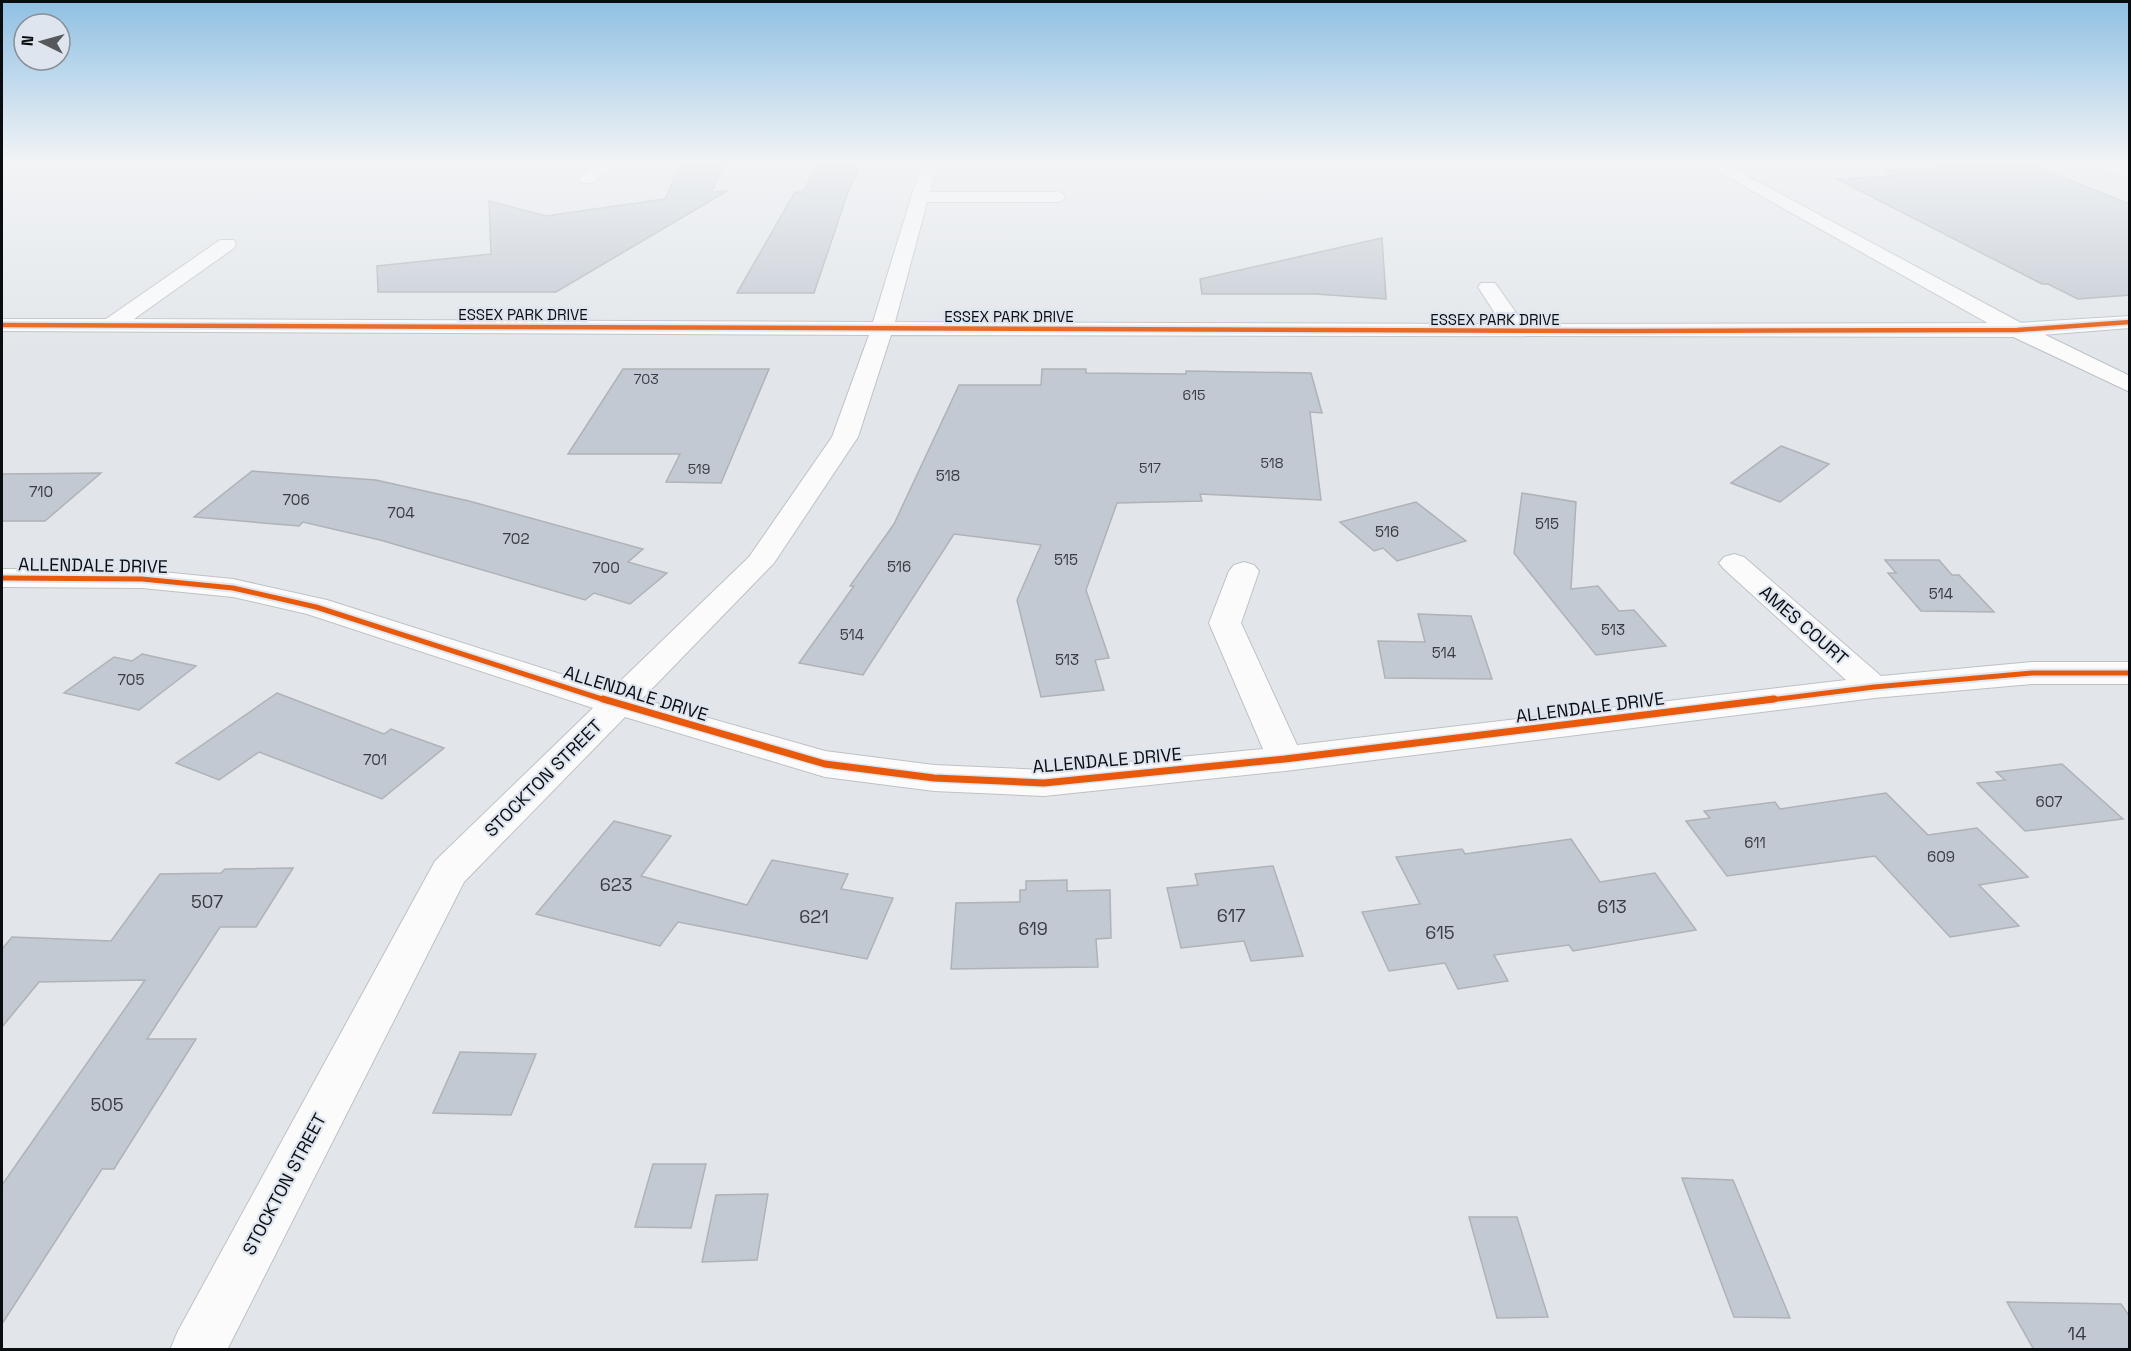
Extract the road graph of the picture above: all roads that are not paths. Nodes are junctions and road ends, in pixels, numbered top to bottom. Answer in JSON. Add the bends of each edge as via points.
{"nodes":[{"id":1,"x":913,"y":225,"type":"edge"},
{"id":2,"x":1825,"y":225,"type":"edge"},
{"id":3,"x":227,"y":244,"type":"dead end"},
{"id":4,"x":1488,"y":287,"type":"dead end"},
{"id":5,"x":2130,"y":322,"type":"edge"},
{"id":6,"x":113,"y":324,"type":"junction"},
{"id":7,"x":2,"y":325,"type":"edge"},
{"id":8,"x":882,"y":328,"type":"junction"},
{"id":9,"x":2017,"y":330,"type":"junction"},
{"id":10,"x":1518,"y":331,"type":"junction"},
{"id":11,"x":2130,"y":386,"type":"edge"},
{"id":12,"x":1734,"y":563,"type":"dead end"},
{"id":13,"x":1244,"y":571,"type":"dead end"},
{"id":14,"x":2,"y":578,"type":"edge"},
{"id":15,"x":2130,"y":673,"type":"edge"},
{"id":16,"x":1874,"y":687,"type":"junction"},
{"id":17,"x":618,"y":704,"type":"junction"},
{"id":18,"x":1285,"y":759,"type":"junction"},
{"id":19,"x":197,"y":1350,"type":"edge"}],
"edges":[{"from":1,"to":8,"type":"street","name":"STOCKTON STREET"},
{"from":2,"to":9,"type":"street"},
{"from":3,"to":6,"type":"street"},
{"from":4,"to":10,"type":"street"},
{"from":5,"to":9,"type":"street","name":"ESSEX PARK DRIVE"},
{"from":6,"to":7,"type":"street","name":"ESSEX PARK DRIVE"},
{"from":6,"to":8,"type":"street","name":"ESSEX PARK DRIVE"},
{"from":8,"to":10,"type":"street","name":"ESSEX PARK DRIVE"},
{"from":8,"to":17,"type":"street","name":"STOCKTON STREET","via":[[845,437],[759,563]]},
{"from":9,"to":10,"type":"street","name":"ESSEX PARK DRIVE"},
{"from":9,"to":11,"type":"street"},
{"from":12,"to":16,"type":"street","name":"AMES COURT"},
{"from":13,"to":18,"type":"street","via":[[1225,623]]},
{"from":14,"to":17,"type":"street","name":"ALLENDALE DRIVE","via":[[142,579],[233,588],[316,607]]},
{"from":15,"to":16,"type":"street","name":"ALLENDALE DRIVE","via":[[2032,673]]},
{"from":16,"to":18,"type":"street","name":"ALLENDALE DRIVE"},
{"from":17,"to":18,"type":"street","name":"ALLENDALE DRIVE","via":[[825,764],[934,778],[1044,783]]},
{"from":17,"to":19,"type":"street","name":"STOCKTON STREET","via":[[448,872]]}]}
